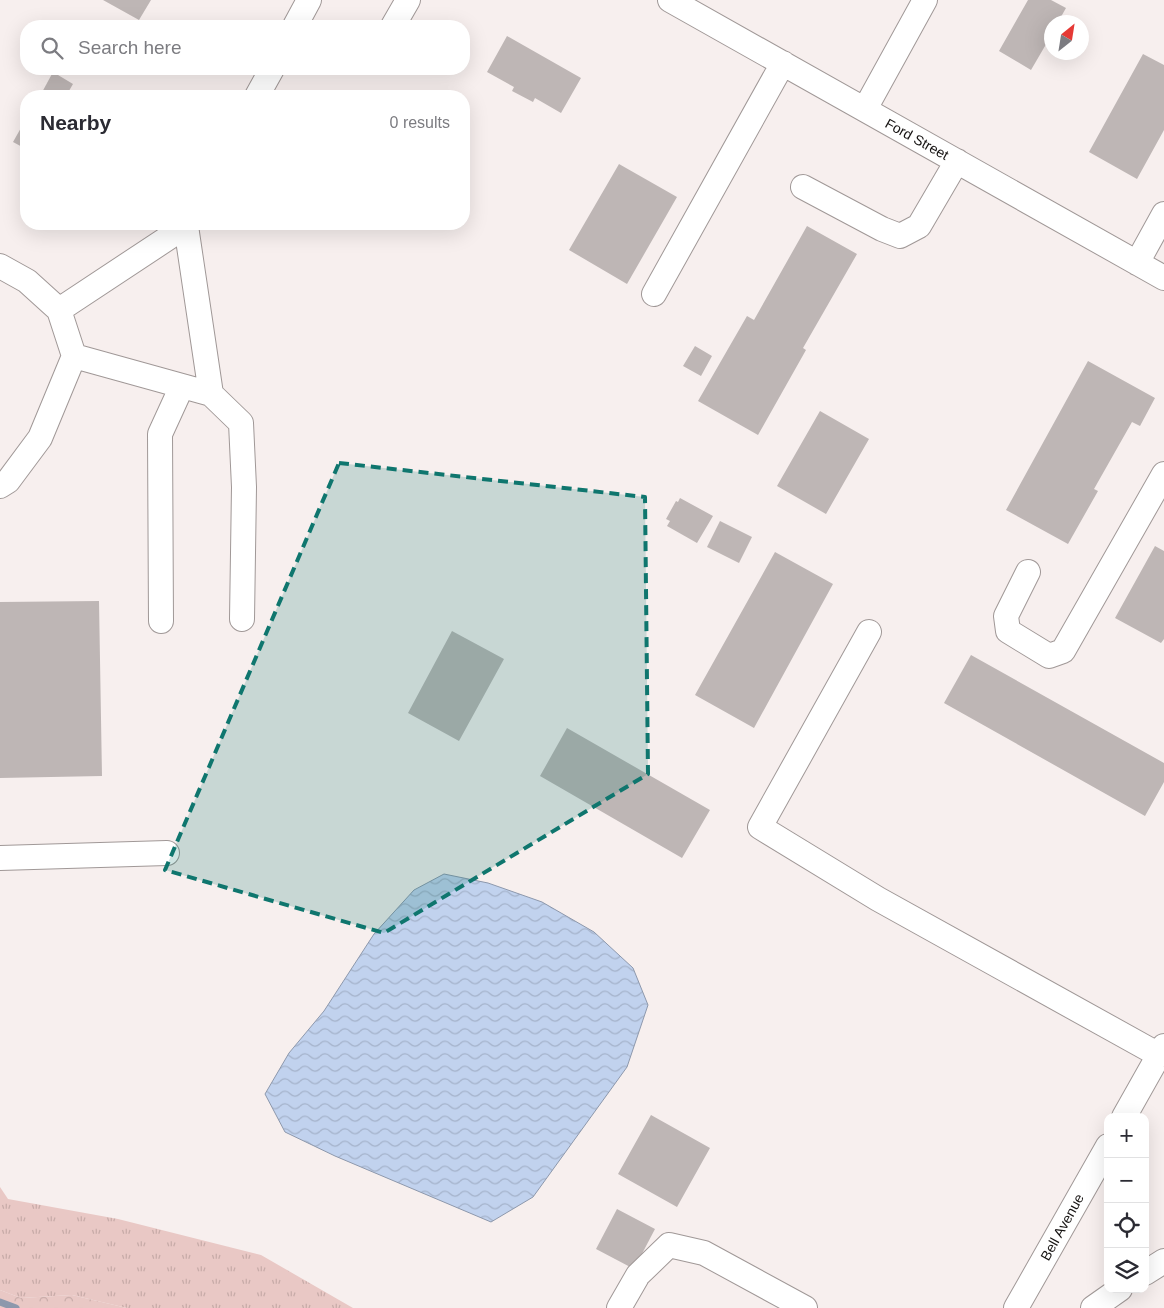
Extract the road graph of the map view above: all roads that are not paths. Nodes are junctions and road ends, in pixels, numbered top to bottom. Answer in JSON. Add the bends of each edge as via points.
{"nodes":[{"id":1,"x":309,"y":0,"type":"edge"},
{"id":2,"x":408,"y":0,"type":"edge"},
{"id":3,"x":670,"y":0,"type":"edge"},
{"id":4,"x":925,"y":0,"type":"edge"},
{"id":5,"x":298,"y":20,"type":"edge"},
{"id":6,"x":396,"y":20,"type":"edge"},
{"id":7,"x":783,"y":63,"type":"junction"},
{"id":8,"x":269,"y":75,"type":"edge"},
{"id":9,"x":260,"y":90,"type":"edge"},
{"id":10,"x":865,"y":110,"type":"junction"},
{"id":11,"x":957,"y":161,"type":"junction"},
{"id":12,"x":804,"y":187,"type":"dead end"},
{"id":13,"x":1164,"y":214,"type":"edge"},
{"id":14,"x":178,"y":230,"type":"edge"},
{"id":15,"x":186,"y":230,"type":"edge"},
{"id":16,"x":1136,"y":263,"type":"junction"},
{"id":17,"x":0,"y":266,"type":"edge"},
{"id":18,"x":1164,"y":278,"type":"edge"},
{"id":19,"x":654,"y":294,"type":"dead end"},
{"id":20,"x":59,"y":310,"type":"junction"},
{"id":21,"x":74,"y":356,"type":"junction"},
{"id":22,"x":182,"y":386,"type":"junction"},
{"id":23,"x":211,"y":394,"type":"junction"},
{"id":24,"x":1164,"y":474,"type":"edge"},
{"id":25,"x":0,"y":486,"type":"edge"},
{"id":26,"x":1028,"y":572,"type":"dead end"},
{"id":27,"x":242,"y":619,"type":"dead end"},
{"id":28,"x":161,"y":621,"type":"dead end"},
{"id":29,"x":869,"y":632,"type":"dead end"},
{"id":30,"x":167,"y":853,"type":"dead end"},
{"id":31,"x":0,"y":858,"type":"edge"},
{"id":32,"x":1161,"y":1051,"type":"edge"},
{"id":33,"x":1126,"y":1113,"type":"edge"},
{"id":34,"x":1104,"y":1153,"type":"edge"},
{"id":35,"x":1164,"y":1261,"type":"edge"},
{"id":36,"x":1149,"y":1270,"type":"edge"},
{"id":37,"x":1114,"y":1293,"type":"edge"},
{"id":38,"x":619,"y":1308,"type":"edge"},
{"id":39,"x":805,"y":1308,"type":"edge"},
{"id":40,"x":1016,"y":1308,"type":"edge"},
{"id":41,"x":1093,"y":1308,"type":"edge"}],
"edges":[{"from":1,"to":5,"type":"street"},
{"from":2,"to":6,"type":"street"},
{"from":3,"to":7,"type":"street","name":"Ford Street"},
{"from":4,"to":10,"type":"street"},
{"from":7,"to":10,"type":"street","name":"Ford Street"},
{"from":7,"to":19,"type":"street"},
{"from":8,"to":9,"type":"street"},
{"from":10,"to":11,"type":"street","name":"Ford Street"},
{"from":11,"to":12,"type":"street","via":[[919,226],[900,236]]},
{"from":11,"to":16,"type":"street","name":"Ford Street"},
{"from":13,"to":16,"type":"street"},
{"from":14,"to":20,"type":"street"},
{"from":15,"to":23,"type":"street"},
{"from":16,"to":18,"type":"street","name":"Ford Street"},
{"from":17,"to":20,"type":"street","via":[[27,281]]},
{"from":20,"to":21,"type":"street"},
{"from":21,"to":22,"type":"street"},
{"from":21,"to":25,"type":"street","via":[[40,438],[8,481]]},
{"from":22,"to":23,"type":"street"},
{"from":22,"to":28,"type":"street","via":[[160,434]]},
{"from":23,"to":27,"type":"street","via":[[241,424],[244,487]]},
{"from":24,"to":26,"type":"street","via":[[1063,650],[1050,656],[1008,631],[1006,616]]},
{"from":29,"to":32,"type":"street","via":[[760,827],[878,898]]},
{"from":30,"to":31,"type":"street"},
{"from":32,"to":33,"type":"street"},
{"from":34,"to":40,"type":"street","name":"Bell Avenue"},
{"from":35,"to":36,"type":"street"},
{"from":37,"to":41,"type":"street"},
{"from":38,"to":39,"type":"street","via":[[638,1275],[669,1245],[704,1253]]}]}
